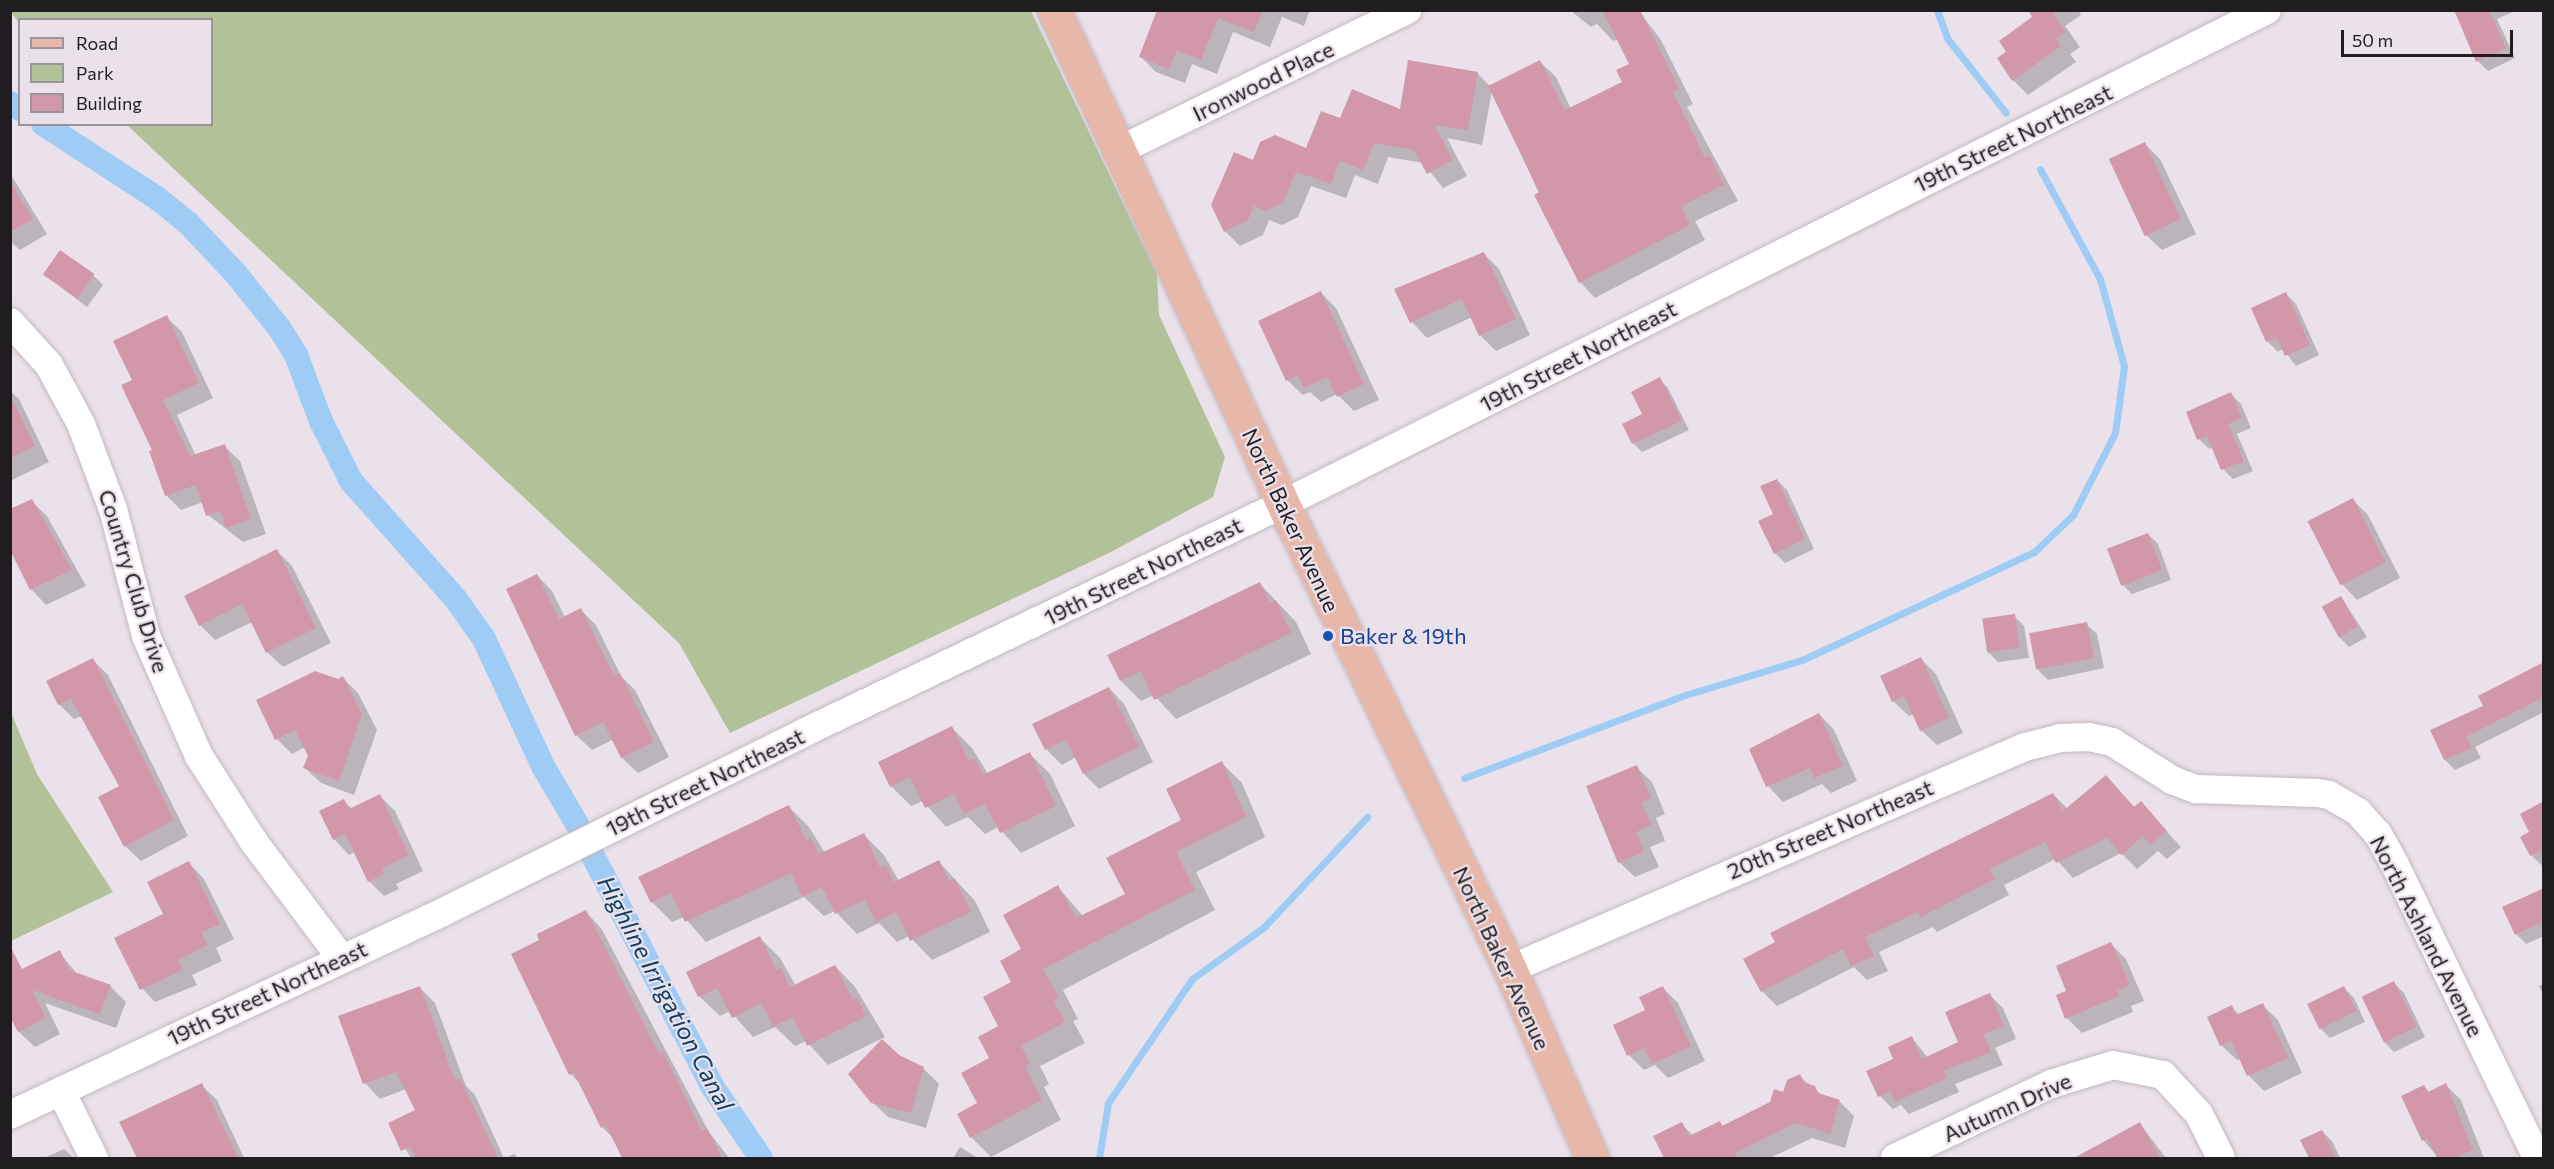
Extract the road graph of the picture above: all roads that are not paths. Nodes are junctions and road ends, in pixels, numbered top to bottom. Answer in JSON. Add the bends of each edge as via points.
{"nodes":[{"id":1,"x":1054,"y":10,"type":"edge"},
{"id":2,"x":1407,"y":10,"type":"edge"},
{"id":3,"x":2267,"y":10,"type":"edge"},
{"id":4,"x":1118,"y":151,"type":"junction"},
{"id":5,"x":10,"y":322,"type":"edge"},
{"id":6,"x":1283,"y":504,"type":"junction"},
{"id":7,"x":2155,"y":768,"type":"joint"},
{"id":8,"x":341,"y":958,"type":"junction"},
{"id":9,"x":1510,"y":969,"type":"junction"},
{"id":10,"x":61,"y":1091,"type":"junction"},
{"id":11,"x":10,"y":1115,"type":"edge"},
{"id":12,"x":1905,"y":1156,"type":"edge"},
{"id":13,"x":94,"y":1158,"type":"edge"},
{"id":14,"x":1592,"y":1158,"type":"edge"},
{"id":15,"x":2220,"y":1158,"type":"edge"},
{"id":16,"x":2537,"y":1158,"type":"edge"}],
"edges":[{"from":1,"to":4,"type":"main road","name":"North Baker Avenue"},
{"from":2,"to":4,"type":"street","name":"Ironwood Place"},
{"from":3,"to":6,"type":"street","name":"19th Street Northeast"},
{"from":4,"to":6,"type":"main road","name":"North Baker Avenue"},
{"from":5,"to":8,"type":"street","name":"Country Club Drive","via":[[49,364],[81,424],[113,509],[146,636],[200,756],[254,842]]},
{"from":6,"to":8,"type":"street","name":"19th Street Northeast"},
{"from":6,"to":9,"type":"main road","name":"North Baker Avenue"},
{"from":7,"to":9,"type":"street","name":"20th Street Northeast","via":[[2112,742],[2089,737],[2060,738],[2025,747]]},
{"from":7,"to":16,"type":"street","name":"North Ashland Avenue","via":[[2196,789],[2309,792],[2329,795],[2358,812],[2378,834],[2395,865]]},
{"from":8,"to":10,"type":"street","name":"19th Street Northeast"},
{"from":9,"to":14,"type":"main road","name":"North Baker Avenue"},
{"from":10,"to":11,"type":"street","name":"19th Street Northeast"},
{"from":10,"to":13,"type":"street"},
{"from":12,"to":15,"type":"street","name":"Autumn Drive","via":[[2051,1084],[2114,1065],[2163,1075],[2199,1114]]}]}
